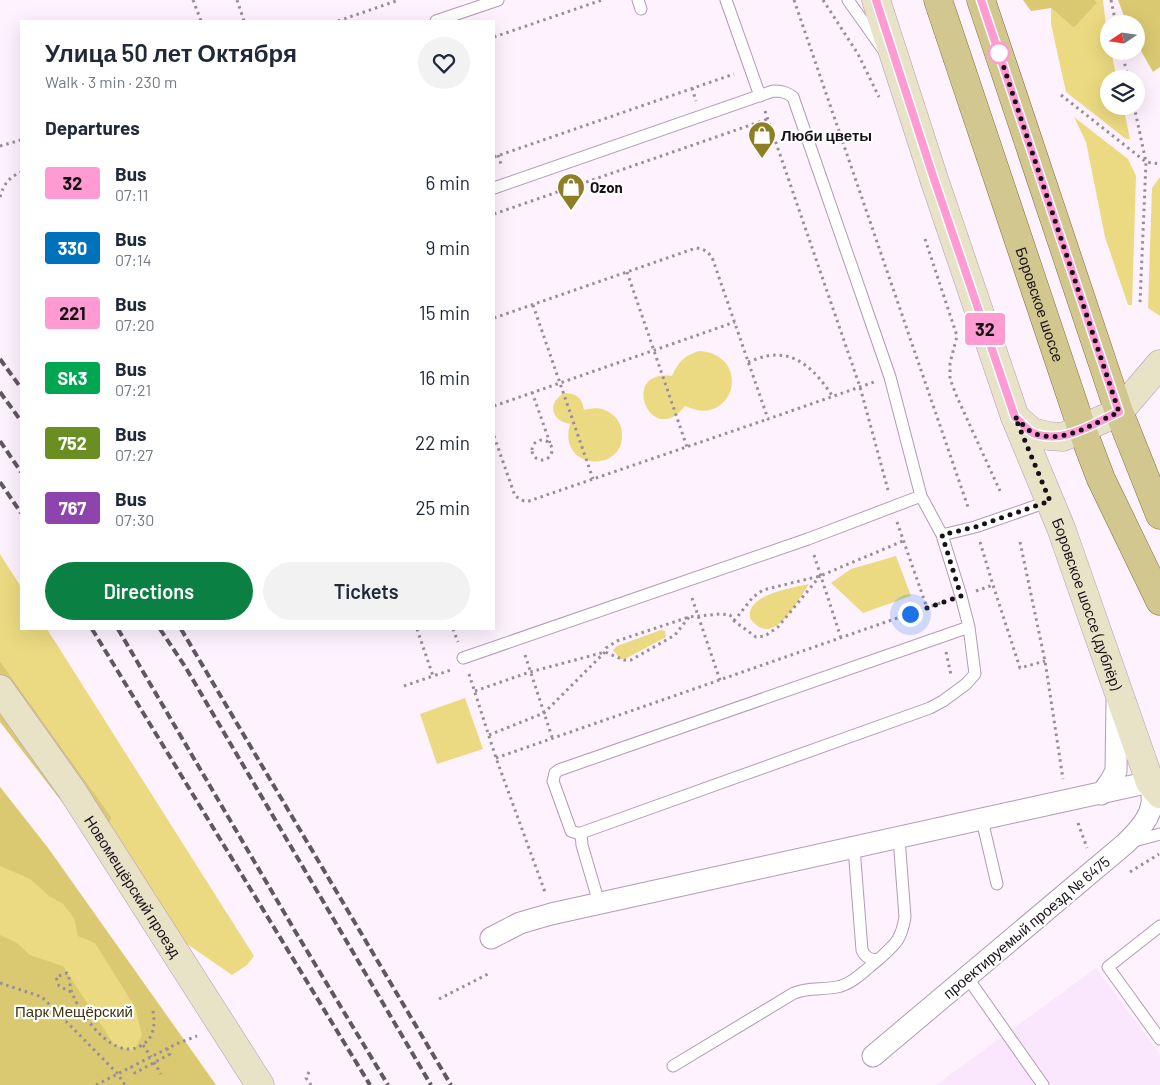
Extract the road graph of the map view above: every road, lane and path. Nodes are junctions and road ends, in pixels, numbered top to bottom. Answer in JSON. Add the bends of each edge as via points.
{"nodes":[{"id":1,"x":194,"y":0,"type":"edge"},
{"id":2,"x":237,"y":0,"type":"edge"},
{"id":3,"x":399,"y":0,"type":"edge"},
{"id":4,"x":498,"y":0,"type":"edge"},
{"id":5,"x":602,"y":0,"type":"edge"},
{"id":6,"x":726,"y":0,"type":"edge"},
{"id":7,"x":794,"y":0,"type":"edge"},
{"id":8,"x":823,"y":0,"type":"edge"},
{"id":9,"x":848,"y":0,"type":"edge"},
{"id":10,"x":876,"y":0,"type":"edge"},
{"id":11,"x":938,"y":0,"type":"edge"},
{"id":12,"x":981,"y":0,"type":"edge"},
{"id":13,"x":1111,"y":0,"type":"edge"},
{"id":14,"x":1114,"y":15,"type":"edge"},
{"id":15,"x":201,"y":20,"type":"edge"},
{"id":16,"x":244,"y":20,"type":"edge"},
{"id":17,"x":341,"y":20,"type":"edge"},
{"id":18,"x":439,"y":20,"type":"edge"},
{"id":19,"x":495,"y":37,"type":"edge"},
{"id":20,"x":750,"y":68,"type":"junction"},
{"id":21,"x":900,"y":75,"type":"junction"},
{"id":22,"x":1061,"y":95,"type":"dead end"},
{"id":23,"x":760,"y":96,"type":"junction"},
{"id":24,"x":882,"y":106,"type":"dead end"},
{"id":25,"x":1136,"y":115,"type":"edge"},
{"id":26,"x":768,"y":119,"type":"junction"},
{"id":27,"x":20,"y":140,"type":"edge"},
{"id":28,"x":0,"y":146,"type":"edge"},
{"id":29,"x":495,"y":157,"type":"edge"},
{"id":30,"x":1146,"y":162,"type":"junction"},
{"id":31,"x":1160,"y":164,"type":"edge"},
{"id":32,"x":20,"y":172,"type":"edge"},
{"id":33,"x":495,"y":188,"type":"edge"},
{"id":34,"x":0,"y":197,"type":"edge"},
{"id":35,"x":495,"y":214,"type":"edge"},
{"id":36,"x":924,"y":235,"type":"dead end"},
{"id":37,"x":627,"y":272,"type":"junction"},
{"id":38,"x":1140,"y":303,"type":"dead end"},
{"id":39,"x":533,"y":305,"type":"junction"},
{"id":40,"x":495,"y":318,"type":"edge"},
{"id":41,"x":735,"y":322,"type":"junction"},
{"id":42,"x":654,"y":350,"type":"junction"},
{"id":43,"x":748,"y":362,"type":"junction"},
{"id":44,"x":1160,"y":364,"type":"edge"},
{"id":45,"x":890,"y":377,"type":"junction"},
{"id":46,"x":560,"y":383,"type":"junction"},
{"id":47,"x":860,"y":387,"type":"junction"},
{"id":48,"x":532,"y":392,"type":"junction"},
{"id":49,"x":833,"y":397,"type":"junction"},
{"id":50,"x":495,"y":406,"type":"edge"},
{"id":51,"x":1119,"y":412,"type":"junction"},
{"id":52,"x":1015,"y":417,"type":"junction"},
{"id":53,"x":768,"y":419,"type":"junction"},
{"id":54,"x":1082,"y":429,"type":"junction"},
{"id":55,"x":495,"y":439,"type":"edge"},
{"id":56,"x":550,"y":444,"type":"junction"},
{"id":57,"x":687,"y":447,"type":"junction"},
{"id":58,"x":593,"y":479,"type":"junction"},
{"id":59,"x":1000,"y":491,"type":"dead end"},
{"id":60,"x":921,"y":496,"type":"junction"},
{"id":61,"x":1050,"y":501,"type":"junction"},
{"id":62,"x":893,"y":507,"type":"junction"},
{"id":63,"x":1160,"y":515,"type":"edge"},
{"id":64,"x":975,"y":527,"type":"junction"},
{"id":65,"x":942,"y":535,"type":"junction"},
{"id":66,"x":808,"y":539,"type":"junction"},
{"id":67,"x":903,"y":541,"type":"junction"},
{"id":68,"x":1020,"y":542,"type":"dead end"},
{"id":69,"x":983,"y":550,"type":"dead end"},
{"id":70,"x":820,"y":576,"type":"junction"},
{"id":71,"x":687,"y":581,"type":"junction"},
{"id":72,"x":993,"y":585,"type":"junction"},
{"id":73,"x":961,"y":596,"type":"junction"},
{"id":74,"x":1160,"y":601,"type":"edge"},
{"id":75,"x":928,"y":608,"type":"junction"},
{"id":76,"x":689,"y":617,"type":"junction"},
{"id":77,"x":698,"y":617,"type":"junction"},
{"id":78,"x":734,"y":621,"type":"junction"},
{"id":79,"x":969,"y":627,"type":"junction"},
{"id":80,"x":417,"y":630,"type":"edge"},
{"id":81,"x":453,"y":630,"type":"edge"},
{"id":82,"x":943,"y":637,"type":"junction"},
{"id":83,"x":520,"y":638,"type":"junction"},
{"id":84,"x":841,"y":638,"type":"junction"},
{"id":85,"x":605,"y":652,"type":"junction"},
{"id":86,"x":464,"y":661,"type":"junction"},
{"id":87,"x":1045,"y":661,"type":"junction"},
{"id":88,"x":530,"y":672,"type":"junction"},
{"id":89,"x":433,"y":676,"type":"junction"},
{"id":90,"x":720,"y":680,"type":"junction"},
{"id":91,"x":404,"y":686,"type":"dead end"},
{"id":92,"x":1117,"y":689,"type":"junction"},
{"id":93,"x":0,"y":690,"type":"edge"},
{"id":94,"x":475,"y":691,"type":"junction"},
{"id":95,"x":955,"y":692,"type":"junction"},
{"id":96,"x":544,"y":713,"type":"junction"},
{"id":97,"x":489,"y":735,"type":"junction"},
{"id":98,"x":552,"y":738,"type":"junction"},
{"id":99,"x":496,"y":758,"type":"junction"},
{"id":100,"x":1063,"y":780,"type":"dead end"},
{"id":101,"x":1157,"y":786,"type":"edge"},
{"id":102,"x":1101,"y":794,"type":"junction"},
{"id":103,"x":982,"y":820,"type":"junction"},
{"id":104,"x":1078,"y":823,"type":"dead end"},
{"id":105,"x":581,"y":833,"type":"junction"},
{"id":106,"x":1160,"y":834,"type":"edge"},
{"id":107,"x":899,"y":838,"type":"junction"},
{"id":108,"x":1126,"y":843,"type":"junction"},
{"id":109,"x":854,"y":848,"type":"junction"},
{"id":110,"x":1087,"y":848,"type":"dead end"},
{"id":111,"x":1160,"y":853,"type":"edge"},
{"id":112,"x":1130,"y":872,"type":"dead end"},
{"id":113,"x":996,"y":884,"type":"dead end"},
{"id":114,"x":546,"y":895,"type":"dead end"},
{"id":115,"x":599,"y":903,"type":"junction"},
{"id":116,"x":1160,"y":926,"type":"edge"},
{"id":117,"x":491,"y":938,"type":"dead end"},
{"id":118,"x":879,"y":959,"type":"junction"},
{"id":119,"x":490,"y":973,"type":"dead end"},
{"id":120,"x":966,"y":977,"type":"junction"},
{"id":121,"x":0,"y":983,"type":"edge"},
{"id":122,"x":71,"y":992,"type":"junction"},
{"id":123,"x":439,"y":999,"type":"dead end"},
{"id":124,"x":153,"y":1011,"type":"dead end"},
{"id":125,"x":197,"y":1036,"type":"dead end"},
{"id":126,"x":1160,"y":1039,"type":"edge"},
{"id":127,"x":143,"y":1045,"type":"junction"},
{"id":128,"x":167,"y":1049,"type":"junction"},
{"id":129,"x":873,"y":1056,"type":"dead end"},
{"id":130,"x":151,"y":1057,"type":"junction"},
{"id":131,"x":154,"y":1062,"type":"junction"},
{"id":132,"x":131,"y":1066,"type":"junction"},
{"id":133,"x":673,"y":1066,"type":"dead end"},
{"id":134,"x":309,"y":1072,"type":"dead end"},
{"id":135,"x":117,"y":1074,"type":"junction"},
{"id":136,"x":161,"y":1074,"type":"dead end"},
{"id":137,"x":96,"y":1085,"type":"edge"},
{"id":138,"x":125,"y":1085,"type":"edge"},
{"id":139,"x":260,"y":1085,"type":"edge"},
{"id":140,"x":311,"y":1085,"type":"edge"},
{"id":141,"x":1043,"y":1085,"type":"edge"}],
"edges":[{"from":1,"to":15,"type":"path"},
{"from":2,"to":16,"type":"path"},
{"from":3,"to":17,"type":"path"},
{"from":4,"to":18,"type":"lane"},
{"from":5,"to":19,"type":"path"},
{"from":6,"to":20,"type":"lane"},
{"from":7,"to":64,"type":"path"},
{"from":8,"to":24,"type":"path","via":[[858,54]]},
{"from":9,"to":21,"type":"lane"},
{"from":10,"to":21,"type":"street","name":"Боровское шоссе (дублёр)"},
{"from":11,"to":54,"type":"main road","name":"Боровское шоссе"},
{"from":12,"to":51,"type":"main road"},
{"from":13,"to":14,"type":"path"},
{"from":20,"to":23,"type":"lane"},
{"from":20,"to":29,"type":"path"},
{"from":21,"to":52,"type":"street","name":"Боровское шоссе (дублёр)"},
{"from":22,"to":30,"type":"path"},
{"from":23,"to":26,"type":"path"},
{"from":23,"to":33,"type":"lane"},
{"from":23,"to":45,"type":"lane","via":[[781,91],[793,97]]},
{"from":25,"to":30,"type":"path"},
{"from":26,"to":35,"type":"path"},
{"from":26,"to":47,"type":"path"},
{"from":27,"to":28,"type":"path"},
{"from":30,"to":31,"type":"path"},
{"from":30,"to":38,"type":"path"},
{"from":32,"to":34,"type":"path","via":[[4,183]]},
{"from":36,"to":59,"type":"path","via":[[957,336],[950,363],[950,379]]},
{"from":37,"to":39,"type":"path"},
{"from":37,"to":41,"type":"path","via":[[696,248],[706,251],[713,260]]},
{"from":37,"to":42,"type":"path"},
{"from":39,"to":40,"type":"path"},
{"from":39,"to":46,"type":"path"},
{"from":41,"to":42,"type":"path"},
{"from":41,"to":43,"type":"path"},
{"from":42,"to":46,"type":"path"},
{"from":42,"to":57,"type":"path"},
{"from":43,"to":49,"type":"path","via":[[773,356],[798,360],[816,373]]},
{"from":43,"to":53,"type":"path"},
{"from":44,"to":51,"type":"street"},
{"from":45,"to":47,"type":"path"},
{"from":45,"to":60,"type":"lane"},
{"from":46,"to":48,"type":"path"},
{"from":46,"to":58,"type":"path"},
{"from":47,"to":49,"type":"path"},
{"from":47,"to":62,"type":"path"},
{"from":48,"to":50,"type":"path"},
{"from":48,"to":56,"type":"path"},
{"from":49,"to":53,"type":"path"},
{"from":51,"to":54,"type":"street"},
{"from":51,"to":63,"type":"main road"},
{"from":52,"to":54,"type":"street","via":[[1032,432],[1049,436],[1063,437]]},
{"from":52,"to":61,"type":"street","name":"Боровское шоссе (дублёр)"},
{"from":53,"to":57,"type":"path"},
{"from":54,"to":74,"type":"main road","name":"Боровское шоссе","via":[[1101,479]]},
{"from":55,"to":58,"type":"path","via":[[515,496],[524,501]]},
{"from":56,"to":56,"type":"path","via":[[551,454],[542,460],[536,458],[532,448],[535,443],[545,440]]},
{"from":57,"to":58,"type":"path"},
{"from":60,"to":62,"type":"lane"},
{"from":60,"to":65,"type":"lane"},
{"from":61,"to":64,"type":"lane"},
{"from":61,"to":92,"type":"street","name":"Боровское шоссе (дублёр)"},
{"from":62,"to":66,"type":"lane"},
{"from":62,"to":67,"type":"path"},
{"from":64,"to":65,"type":"lane"},
{"from":65,"to":73,"type":"lane"},
{"from":66,"to":70,"type":"path"},
{"from":66,"to":71,"type":"lane"},
{"from":67,"to":70,"type":"path"},
{"from":67,"to":75,"type":"path"},
{"from":68,"to":87,"type":"path"},
{"from":69,"to":72,"type":"path"},
{"from":70,"to":78,"type":"path","via":[[763,590]]},
{"from":70,"to":78,"type":"path","via":[[770,634],[756,637]]},
{"from":70,"to":84,"type":"path"},
{"from":71,"to":77,"type":"path"},
{"from":71,"to":83,"type":"lane"},
{"from":72,"to":73,"type":"path"},
{"from":72,"to":87,"type":"path","via":[[1020,668]]},
{"from":73,"to":75,"type":"path"},
{"from":73,"to":79,"type":"lane"},
{"from":75,"to":84,"type":"path"},
{"from":76,"to":77,"type":"path"},
{"from":76,"to":85,"type":"path","via":[[613,643]]},
{"from":76,"to":85,"type":"path","via":[[675,635],[631,660]]},
{"from":77,"to":78,"type":"path","via":[[723,614]]},
{"from":77,"to":90,"type":"path"},
{"from":79,"to":82,"type":"lane"},
{"from":79,"to":95,"type":"lane","via":[[975,674]]},
{"from":80,"to":89,"type":"path"},
{"from":81,"to":86,"type":"path"},
{"from":82,"to":95,"type":"path"},
{"from":82,"to":105,"type":"lane","via":[[559,770],[553,781],[571,831]]},
{"from":83,"to":86,"type":"lane"},
{"from":83,"to":88,"type":"path"},
{"from":84,"to":90,"type":"path"},
{"from":85,"to":88,"type":"path"},
{"from":85,"to":96,"type":"path"},
{"from":86,"to":89,"type":"path"},
{"from":86,"to":94,"type":"path"},
{"from":87,"to":100,"type":"path"},
{"from":88,"to":94,"type":"path"},
{"from":88,"to":96,"type":"path"},
{"from":89,"to":91,"type":"path"},
{"from":90,"to":98,"type":"path"},
{"from":92,"to":101,"type":"street","name":"Боровское шоссе (дублёр)"},
{"from":92,"to":102,"type":"street","via":[[1116,771]]},
{"from":93,"to":139,"type":"street","name":"Новомещёрский проезд","via":[[71,789]]},
{"from":94,"to":97,"type":"path"},
{"from":95,"to":105,"type":"lane","via":[[930,708]]},
{"from":96,"to":97,"type":"path"},
{"from":96,"to":98,"type":"path"},
{"from":97,"to":99,"type":"path"},
{"from":98,"to":99,"type":"path"},
{"from":99,"to":114,"type":"path"},
{"from":101,"to":102,"type":"street"},
{"from":101,"to":108,"type":"street","name":"проектируемый проезд № 6475","via":[[1148,816]]},
{"from":102,"to":103,"type":"street"},
{"from":103,"to":107,"type":"street"},
{"from":103,"to":113,"type":"lane"},
{"from":104,"to":110,"type":"path"},
{"from":105,"to":115,"type":"lane"},
{"from":106,"to":108,"type":"lane"},
{"from":107,"to":109,"type":"street"},
{"from":107,"to":118,"type":"lane","via":[[903,926],[899,940]]},
{"from":108,"to":120,"type":"street","name":"проектируемый проезд № 6475"},
{"from":109,"to":115,"type":"street"},
{"from":109,"to":118,"type":"lane","via":[[862,950],[870,959]]},
{"from":111,"to":112,"type":"path"},
{"from":115,"to":117,"type":"street","via":[[520,922]]},
{"from":116,"to":126,"type":"lane","via":[[1108,967]]},
{"from":118,"to":133,"type":"lane","via":[[844,985],[794,993]]},
{"from":119,"to":123,"type":"path"},
{"from":120,"to":129,"type":"street","name":"проектируемый проезд № 6475"},
{"from":120,"to":141,"type":"lane"},
{"from":121,"to":135,"type":"path","via":[[42,997]]},
{"from":122,"to":122,"type":"path","via":[[67,973],[56,977],[59,986]]},
{"from":122,"to":127,"type":"path","via":[[89,1022],[106,1039],[119,1048],[131,1050]]},
{"from":124,"to":127,"type":"path","via":[[155,1025]]},
{"from":125,"to":128,"type":"path"},
{"from":127,"to":130,"type":"path"},
{"from":128,"to":130,"type":"path"},
{"from":128,"to":131,"type":"path","via":[[170,1054]]},
{"from":130,"to":132,"type":"path"},
{"from":131,"to":132,"type":"path","via":[[135,1073]]},
{"from":131,"to":136,"type":"path"},
{"from":132,"to":135,"type":"path"},
{"from":134,"to":140,"type":"path","via":[[306,1078]]},
{"from":135,"to":137,"type":"path"},
{"from":135,"to":138,"type":"path"}]}
